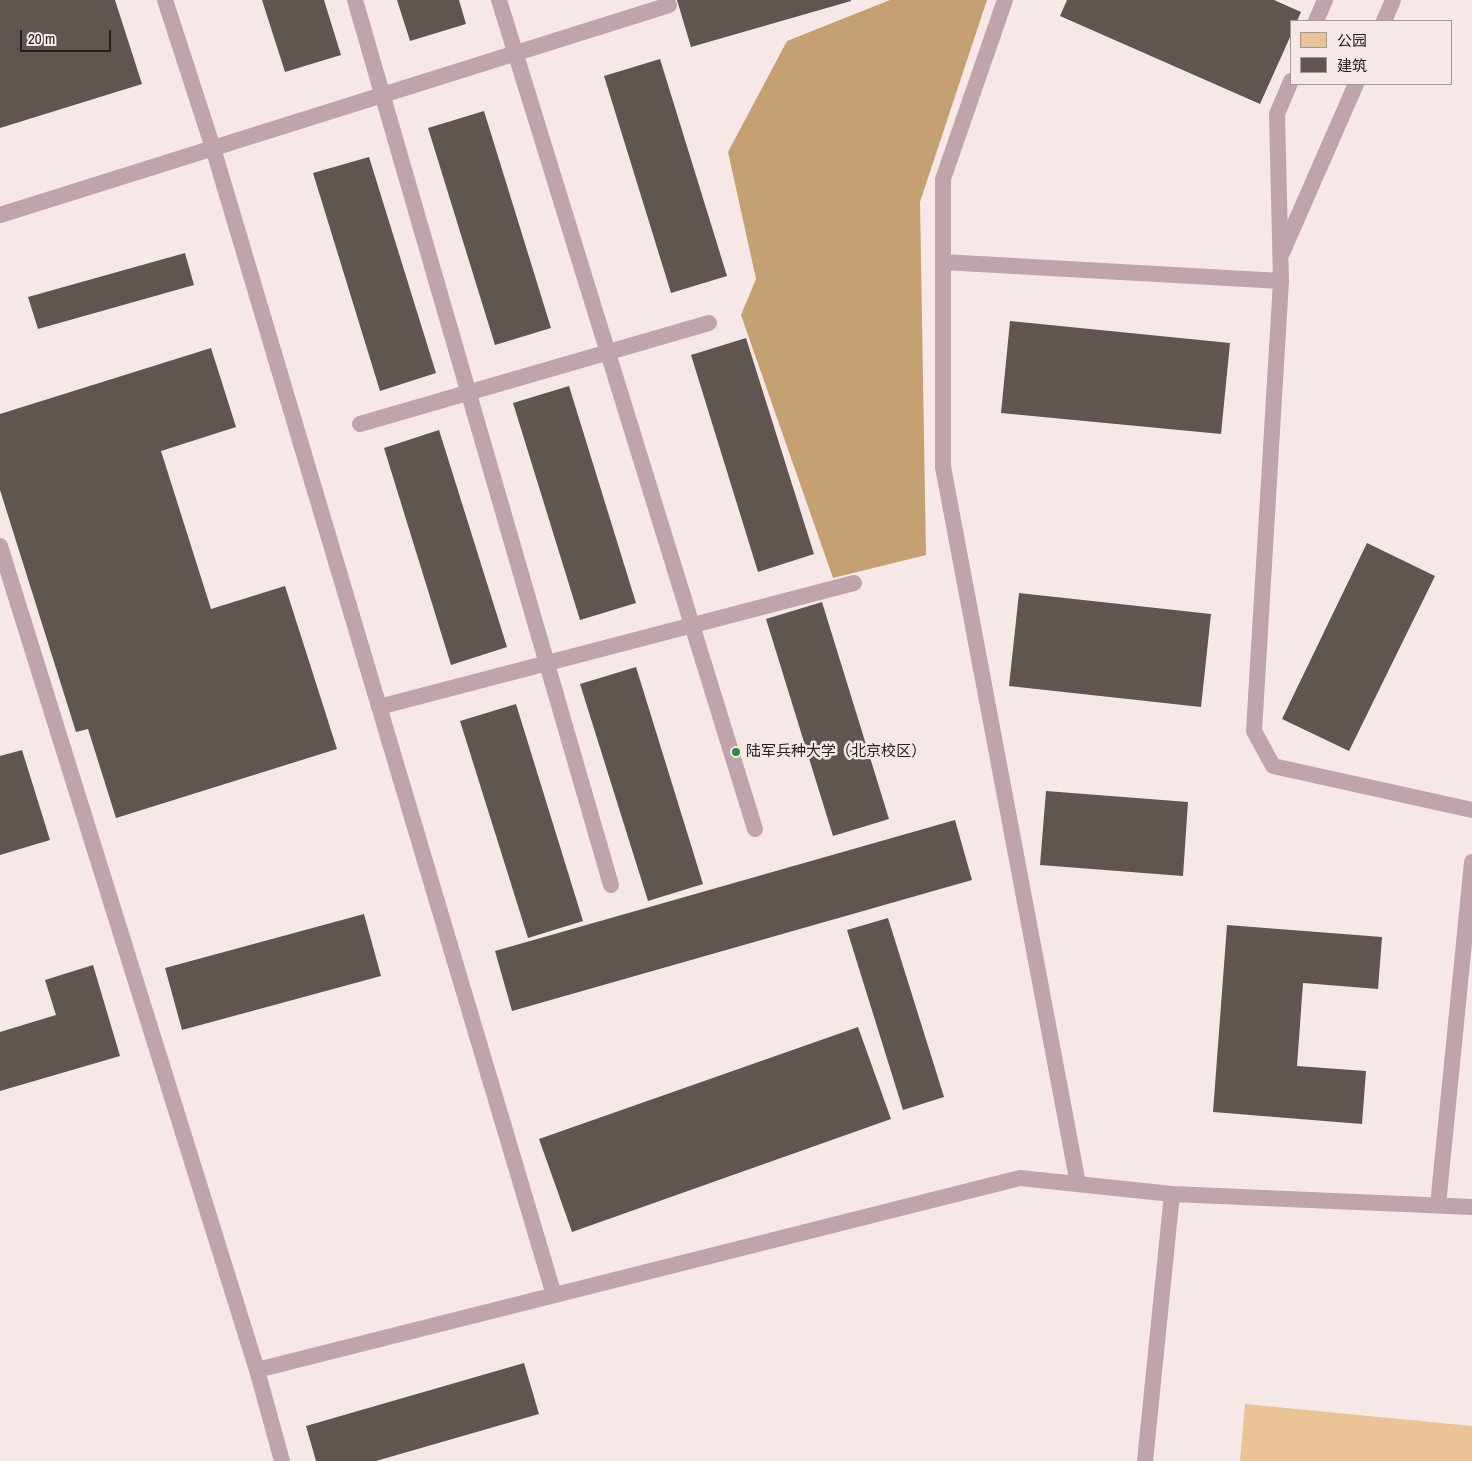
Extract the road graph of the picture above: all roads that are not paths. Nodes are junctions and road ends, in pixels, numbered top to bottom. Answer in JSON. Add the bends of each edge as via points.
{"nodes":[{"id":1,"x":165,"y":0,"type":"edge"},
{"id":2,"x":355,"y":0,"type":"edge"},
{"id":3,"x":499,"y":0,"type":"edge"},
{"id":4,"x":1005,"y":0,"type":"edge"},
{"id":5,"x":1325,"y":0,"type":"edge"},
{"id":6,"x":1393,"y":0,"type":"edge"},
{"id":7,"x":669,"y":5,"type":"dead end"},
{"id":8,"x":1316,"y":20,"type":"edge"},
{"id":9,"x":1384,"y":20,"type":"edge"},
{"id":10,"x":516,"y":53,"type":"junction"},
{"id":11,"x":1290,"y":83,"type":"edge"},
{"id":12,"x":1356,"y":85,"type":"edge"},
{"id":13,"x":382,"y":95,"type":"junction"},
{"id":14,"x":213,"y":148,"type":"junction"},
{"id":15,"x":0,"y":215,"type":"edge"},
{"id":16,"x":1280,"y":258,"type":"junction"},
{"id":17,"x":943,"y":262,"type":"junction"},
{"id":18,"x":1281,"y":281,"type":"junction"},
{"id":19,"x":709,"y":323,"type":"dead end"},
{"id":20,"x":608,"y":352,"type":"junction"},
{"id":21,"x":469,"y":392,"type":"junction"},
{"id":22,"x":360,"y":424,"type":"dead end"},
{"id":23,"x":0,"y":546,"type":"edge"},
{"id":24,"x":854,"y":583,"type":"dead end"},
{"id":25,"x":692,"y":625,"type":"junction"},
{"id":26,"x":547,"y":663,"type":"junction"},
{"id":27,"x":379,"y":707,"type":"junction"},
{"id":28,"x":1472,"y":810,"type":"edge"},
{"id":29,"x":755,"y":829,"type":"dead end"},
{"id":30,"x":1472,"y":862,"type":"edge"},
{"id":31,"x":611,"y":885,"type":"dead end"},
{"id":32,"x":1078,"y":1184,"type":"junction"},
{"id":33,"x":1172,"y":1194,"type":"junction"},
{"id":34,"x":1438,"y":1205,"type":"junction"},
{"id":35,"x":1472,"y":1207,"type":"edge"},
{"id":36,"x":554,"y":1296,"type":"junction"},
{"id":37,"x":257,"y":1370,"type":"junction"},
{"id":38,"x":282,"y":1461,"type":"edge"},
{"id":39,"x":1145,"y":1461,"type":"edge"}],
"edges":[{"from":1,"to":14,"type":"lane"},
{"from":2,"to":13,"type":"lane"},
{"from":3,"to":10,"type":"lane"},
{"from":4,"to":17,"type":"lane","via":[[943,179]]},
{"from":5,"to":8,"type":"lane"},
{"from":6,"to":9,"type":"lane"},
{"from":7,"to":10,"type":"lane"},
{"from":10,"to":13,"type":"lane"},
{"from":10,"to":20,"type":"lane"},
{"from":11,"to":16,"type":"lane","via":[[1277,114]]},
{"from":12,"to":16,"type":"lane"},
{"from":13,"to":14,"type":"lane"},
{"from":13,"to":21,"type":"lane"},
{"from":14,"to":15,"type":"lane"},
{"from":14,"to":27,"type":"lane"},
{"from":16,"to":18,"type":"lane"},
{"from":17,"to":18,"type":"lane"},
{"from":17,"to":32,"type":"lane","via":[[943,467]]},
{"from":18,"to":28,"type":"lane","via":[[1254,731],[1273,766]]},
{"from":19,"to":20,"type":"lane"},
{"from":20,"to":21,"type":"lane"},
{"from":20,"to":25,"type":"lane"},
{"from":21,"to":22,"type":"lane"},
{"from":21,"to":26,"type":"lane"},
{"from":23,"to":37,"type":"lane"},
{"from":24,"to":25,"type":"lane"},
{"from":25,"to":26,"type":"lane"},
{"from":25,"to":29,"type":"lane"},
{"from":26,"to":27,"type":"lane"},
{"from":26,"to":31,"type":"lane"},
{"from":27,"to":36,"type":"lane"},
{"from":30,"to":34,"type":"lane"},
{"from":32,"to":33,"type":"lane"},
{"from":32,"to":36,"type":"lane","via":[[1020,1178]]},
{"from":33,"to":34,"type":"lane"},
{"from":33,"to":39,"type":"lane"},
{"from":34,"to":35,"type":"lane"},
{"from":36,"to":37,"type":"lane"},
{"from":37,"to":38,"type":"lane"}]}
